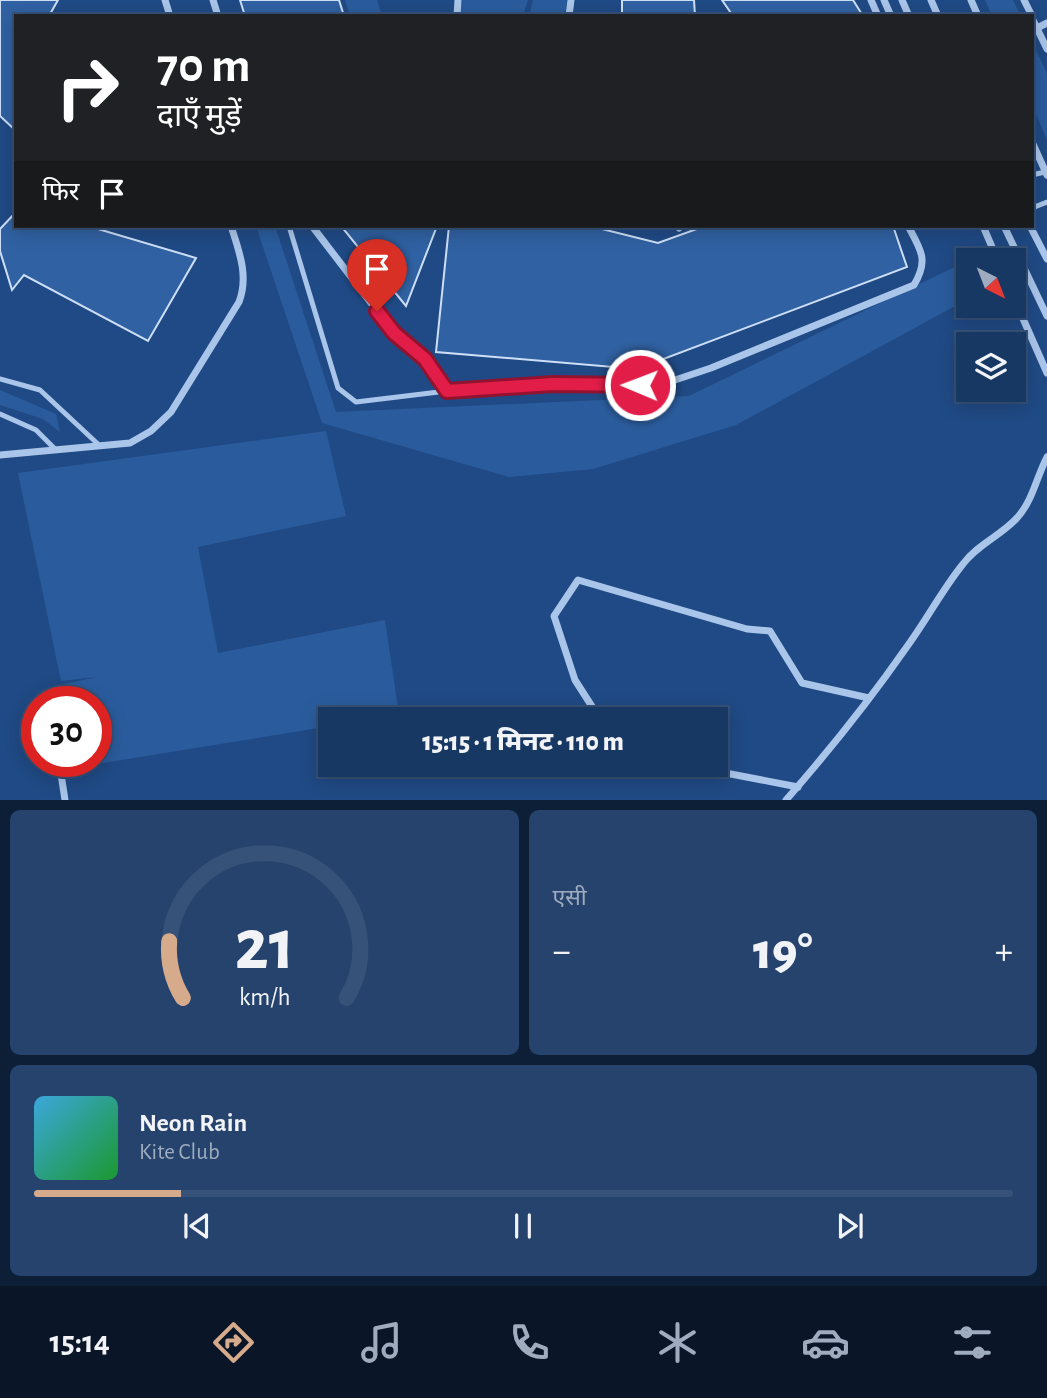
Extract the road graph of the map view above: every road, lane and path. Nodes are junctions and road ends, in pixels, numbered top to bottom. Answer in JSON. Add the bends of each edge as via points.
{"nodes":[{"id":1,"x":1034,"y":21,"type":"edge"},
{"id":2,"x":1047,"y":23,"type":"edge"},
{"id":3,"x":1037,"y":28,"type":"junction"},
{"id":4,"x":1047,"y":49,"type":"edge"},
{"id":5,"x":1034,"y":146,"type":"edge"},
{"id":6,"x":1046,"y":173,"type":"edge"},
{"id":7,"x":232,"y":228,"type":"edge"},
{"id":8,"x":290,"y":228,"type":"edge"},
{"id":9,"x":314,"y":228,"type":"edge"},
{"id":10,"x":909,"y":228,"type":"edge"},
{"id":11,"x":984,"y":228,"type":"edge"},
{"id":12,"x":1005,"y":228,"type":"edge"},
{"id":13,"x":1031,"y":228,"type":"edge"},
{"id":14,"x":992,"y":248,"type":"edge"},
{"id":15,"x":1047,"y":259,"type":"edge"},
{"id":16,"x":1044,"y":304,"type":"edge"},
{"id":17,"x":1047,"y":316,"type":"edge"},
{"id":18,"x":1023,"y":318,"type":"edge"},
{"id":19,"x":1047,"y":373,"type":"edge"},
{"id":20,"x":0,"y":379,"type":"edge"},
{"id":21,"x":447,"y":391,"type":"junction"},
{"id":22,"x":0,"y":414,"type":"edge"},
{"id":23,"x":100,"y":446,"type":"junction"},
{"id":24,"x":56,"y":450,"type":"junction"},
{"id":25,"x":0,"y":455,"type":"edge"},
{"id":26,"x":1047,"y":457,"type":"edge"},
{"id":27,"x":869,"y":698,"type":"junction"},
{"id":28,"x":592,"y":707,"type":"edge"},
{"id":29,"x":728,"y":773,"type":"edge"},
{"id":30,"x":61,"y":777,"type":"edge"},
{"id":31,"x":798,"y":787,"type":"junction"},
{"id":32,"x":65,"y":800,"type":"edge"},
{"id":33,"x":786,"y":800,"type":"edge"}],
"edges":[{"from":1,"to":3,"type":"street"},
{"from":2,"to":3,"type":"street"},
{"from":3,"to":4,"type":"street"},
{"from":5,"to":6,"type":"street"},
{"from":7,"to":23,"type":"street","via":[[243,266],[239,302],[170,412],[131,443]]},
{"from":8,"to":21,"type":"lane","via":[[338,388],[356,402]]},
{"from":9,"to":21,"type":"street","via":[[394,333],[425,359]]},
{"from":10,"to":21,"type":"street","via":[[922,251],[923,270],[914,285],[711,368],[672,381],[640,385],[553,384]]},
{"from":11,"to":14,"type":"street"},
{"from":12,"to":16,"type":"street"},
{"from":13,"to":15,"type":"street"},
{"from":16,"to":17,"type":"street"},
{"from":18,"to":19,"type":"street"},
{"from":20,"to":23,"type":"lane","via":[[40,390]]},
{"from":22,"to":24,"type":"lane","via":[[36,430]]},
{"from":23,"to":24,"type":"street"},
{"from":24,"to":25,"type":"street"},
{"from":26,"to":27,"type":"street","via":[[1023,511],[962,565]]},
{"from":27,"to":28,"type":"street","via":[[802,683],[770,631],[747,629],[578,580],[554,616],[575,680]]},
{"from":27,"to":31,"type":"street"},
{"from":29,"to":31,"type":"street"},
{"from":30,"to":32,"type":"street"},
{"from":31,"to":33,"type":"street"}]}
